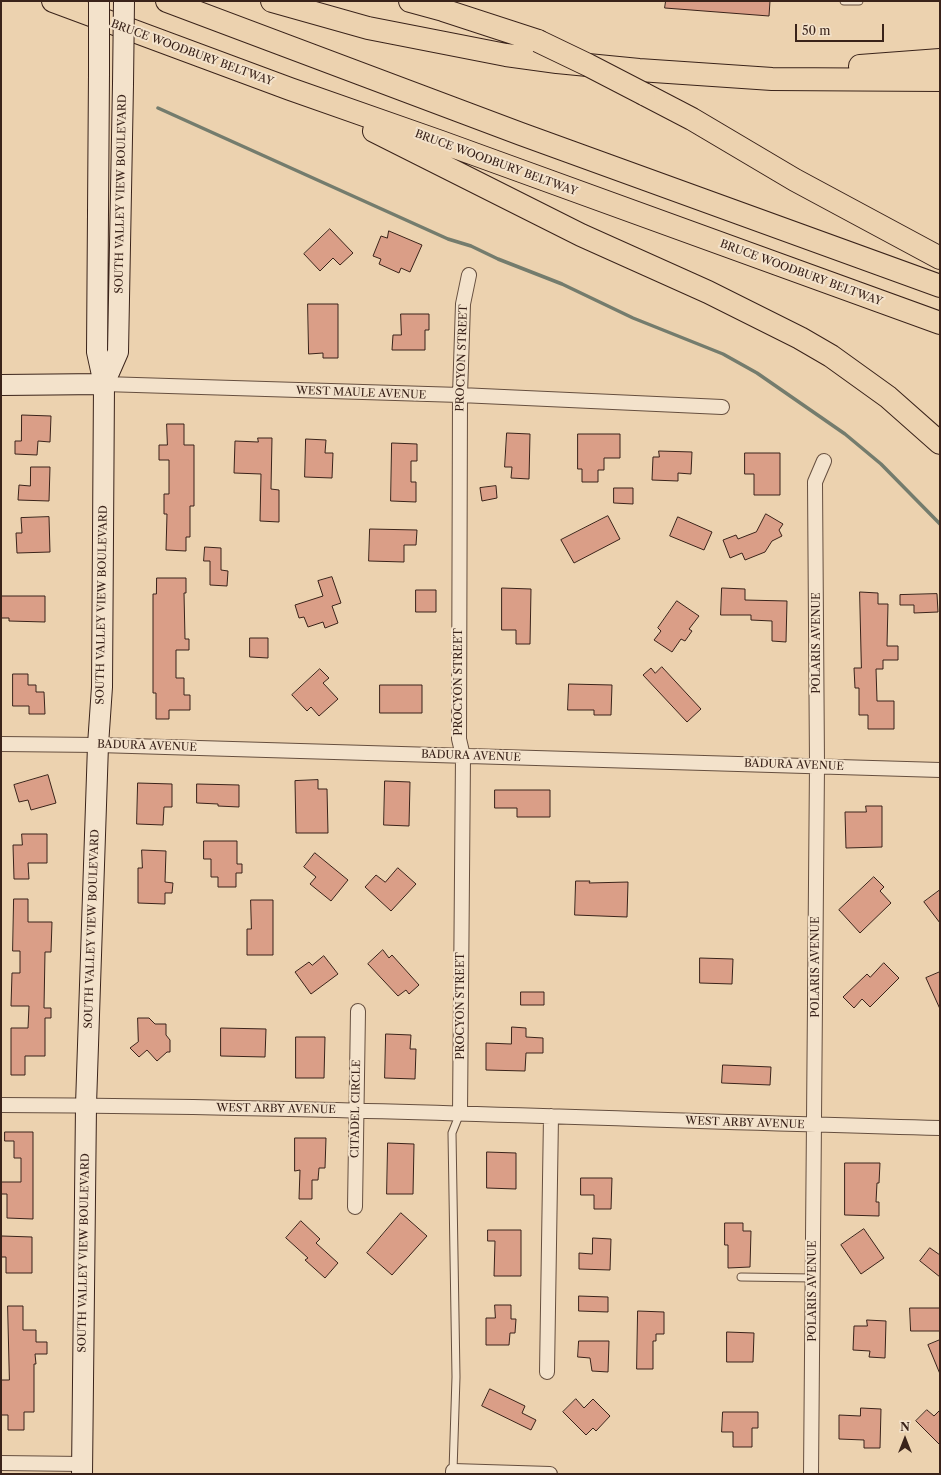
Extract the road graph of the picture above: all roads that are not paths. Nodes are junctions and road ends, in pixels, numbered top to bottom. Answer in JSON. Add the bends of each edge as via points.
{"nodes":[{"id":1,"x":53,"y":1,"type":"edge"},
{"id":2,"x":99,"y":1,"type":"edge"},
{"id":3,"x":124,"y":1,"type":"edge"},
{"id":4,"x":167,"y":1,"type":"edge"},
{"id":5,"x":272,"y":1,"type":"edge"},
{"id":6,"x":410,"y":1,"type":"edge"},
{"id":7,"x":844,"y":1,"type":"edge"},
{"id":8,"x":859,"y":1,"type":"edge"},
{"id":9,"x":940,"y":60,"type":"edge"},
{"id":10,"x":639,"y":70,"type":"junction"},
{"id":11,"x":940,"y":80,"type":"edge"},
{"id":12,"x":290,"y":89,"type":"junction"},
{"id":13,"x":940,"y":258,"type":"edge"},
{"id":14,"x":469,"y":275,"type":"dead end"},
{"id":15,"x":940,"y":286,"type":"edge"},
{"id":16,"x":940,"y":323,"type":"edge"},
{"id":17,"x":104,"y":384,"type":"junction"},
{"id":18,"x":1,"y":385,"type":"edge"},
{"id":19,"x":460,"y":395,"type":"junction"},
{"id":20,"x":722,"y":408,"type":"dead end"},
{"id":21,"x":940,"y":442,"type":"edge"},
{"id":22,"x":824,"y":461,"type":"dead end"},
{"id":23,"x":1,"y":744,"type":"edge"},
{"id":24,"x":98,"y":745,"type":"junction"},
{"id":25,"x":463,"y":756,"type":"junction"},
{"id":26,"x":817,"y":765,"type":"junction"},
{"id":27,"x":940,"y":770,"type":"edge"},
{"id":28,"x":358,"y":1011,"type":"dead end"},
{"id":29,"x":1,"y":1105,"type":"edge"},
{"id":30,"x":86,"y":1105,"type":"junction"},
{"id":31,"x":356,"y":1111,"type":"junction"},
{"id":32,"x":460,"y":1113,"type":"junction"},
{"id":33,"x":551,"y":1116,"type":"junction"},
{"id":34,"x":814,"y":1125,"type":"junction"},
{"id":35,"x":940,"y":1128,"type":"edge"},
{"id":36,"x":355,"y":1207,"type":"dead end"},
{"id":37,"x":741,"y":1276,"type":"dead end"},
{"id":38,"x":813,"y":1278,"type":"junction"},
{"id":39,"x":547,"y":1372,"type":"dead end"},
{"id":40,"x":1,"y":1463,"type":"edge"},
{"id":41,"x":82,"y":1469,"type":"edge"},
{"id":42,"x":453,"y":1473,"type":"edge"},
{"id":43,"x":550,"y":1474,"type":"edge"},
{"id":44,"x":811,"y":1474,"type":"edge"}],
"edges":[{"from":1,"to":12,"type":"highway","name":"BRUCE WOODBURY BELTWAY"},
{"from":2,"to":17,"type":"main road","name":"SOUTH VALLEY VIEW BOULEVARD","bridge":true,"via":[[96,352]]},
{"from":3,"to":17,"type":"main road","name":"SOUTH VALLEY VIEW BOULEVARD","bridge":true,"via":[[118,352]]},
{"from":4,"to":15,"type":"highway","via":[[521,134]]},
{"from":5,"to":10,"type":"highway","via":[[368,28],[506,55]]},
{"from":6,"to":13,"type":"highway","bridge":true,"via":[[538,41],[588,65],[692,119],[795,180]]},
{"from":7,"to":8,"type":"lane"},
{"from":9,"to":10,"type":"highway","via":[[854,67]]},
{"from":10,"to":11,"type":"highway","via":[[772,79]]},
{"from":12,"to":16,"type":"highway","name":"BRUCE WOODBURY BELTWAY"},
{"from":12,"to":21,"type":"highway","via":[[581,235],[800,338],[831,356],[888,397]]},
{"from":14,"to":19,"type":"street","name":"PROCYON STREET","via":[[463,304]]},
{"from":17,"to":18,"type":"main road","name":"WEST MAULE AVENUE"},
{"from":17,"to":19,"type":"street","name":"WEST MAULE AVENUE"},
{"from":17,"to":24,"type":"main road","name":"SOUTH VALLEY VIEW BOULEVARD","via":[[102,687]]},
{"from":19,"to":20,"type":"street","name":"WEST MAULE AVENUE"},
{"from":19,"to":25,"type":"street","name":"PROCYON STREET","via":[[459,738]]},
{"from":22,"to":26,"type":"street","name":"POLARIS AVENUE","via":[[816,482]]},
{"from":23,"to":24,"type":"street","name":"BADURA AVENUE"},
{"from":24,"to":25,"type":"street","name":"BADURA AVENUE"},
{"from":24,"to":30,"type":"main road","name":"SOUTH VALLEY VIEW BOULEVARD"},
{"from":25,"to":26,"type":"street","name":"BADURA AVENUE"},
{"from":25,"to":32,"type":"street","name":"PROCYON STREET"},
{"from":26,"to":27,"type":"street","name":"BADURA AVENUE"},
{"from":26,"to":34,"type":"street","name":"POLARIS AVENUE"},
{"from":28,"to":31,"type":"street","name":"CITADEL CIRCLE"},
{"from":29,"to":30,"type":"street","name":"WEST ARBY AVENUE"},
{"from":30,"to":31,"type":"street","name":"WEST ARBY AVENUE"},
{"from":30,"to":41,"type":"main road","name":"SOUTH VALLEY VIEW BOULEVARD"},
{"from":31,"to":32,"type":"street","name":"WEST ARBY AVENUE"},
{"from":31,"to":36,"type":"street","name":"CITADEL CIRCLE"},
{"from":32,"to":33,"type":"street","name":"WEST ARBY AVENUE"},
{"from":32,"to":42,"type":"lane","via":[[452,1132],[456,1377]]},
{"from":33,"to":34,"type":"street","name":"WEST ARBY AVENUE"},
{"from":33,"to":39,"type":"street"},
{"from":34,"to":35,"type":"street","name":"WEST ARBY AVENUE"},
{"from":34,"to":38,"type":"street","name":"POLARIS AVENUE"},
{"from":37,"to":38,"type":"lane"},
{"from":38,"to":44,"type":"street","name":"POLARIS AVENUE"},
{"from":40,"to":41,"type":"street"},
{"from":42,"to":43,"type":"street"}]}
